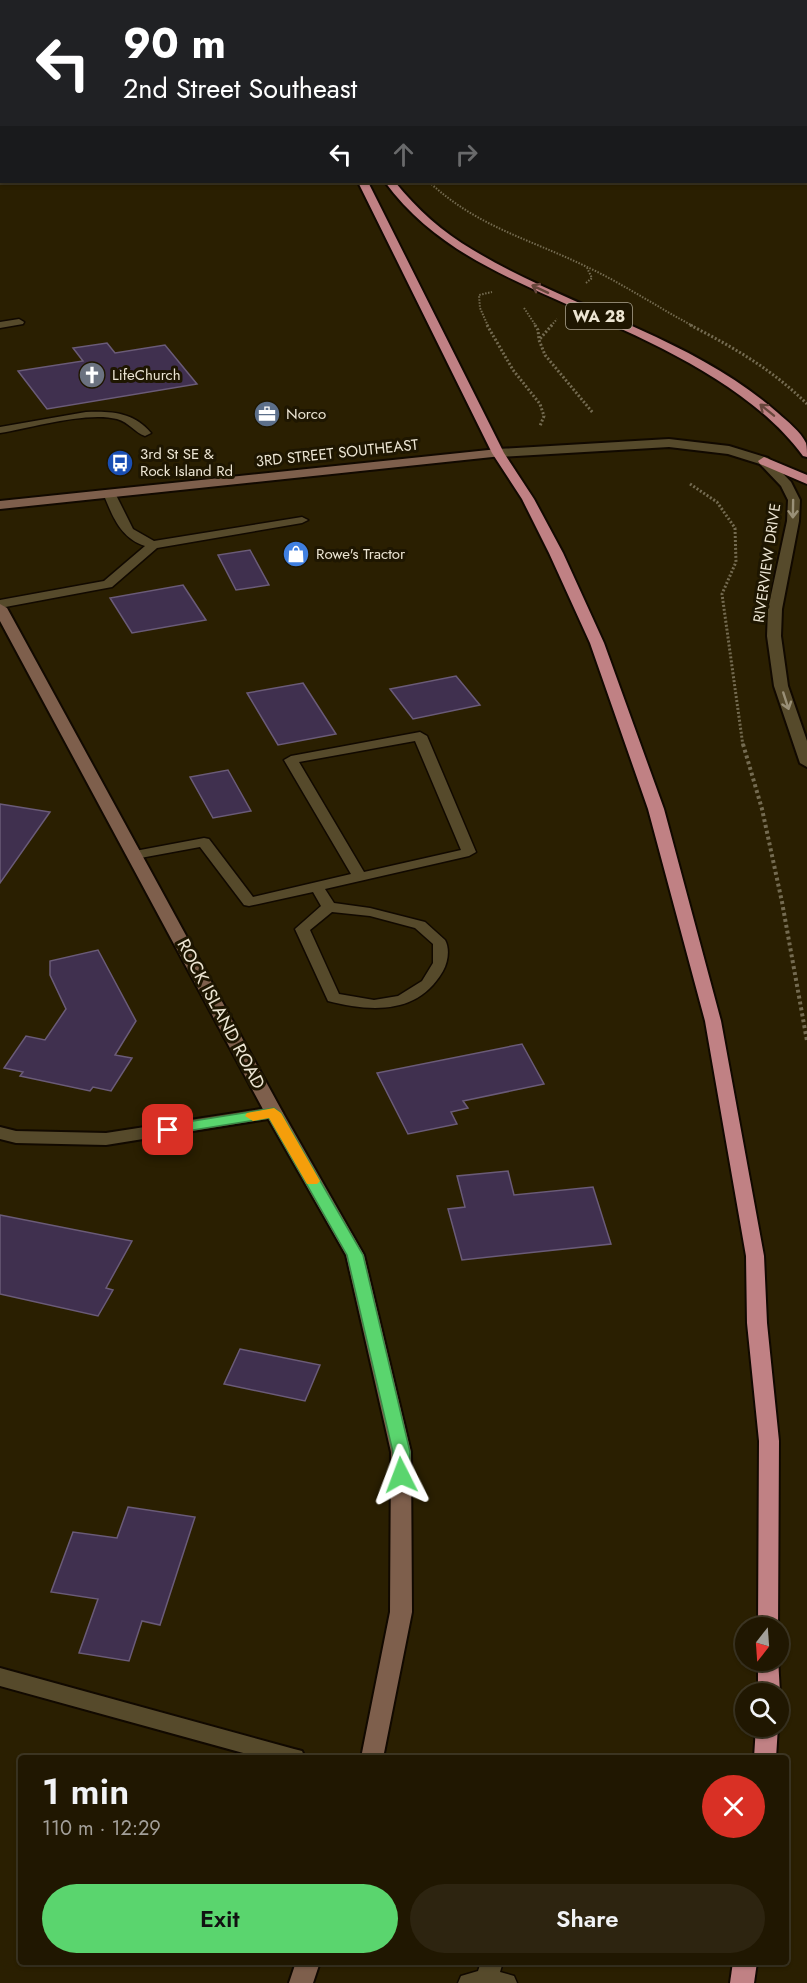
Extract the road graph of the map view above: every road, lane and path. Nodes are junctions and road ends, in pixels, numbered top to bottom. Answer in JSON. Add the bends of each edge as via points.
{"nodes":[{"id":1,"x":363,"y":183,"type":"edge"},
{"id":2,"x":391,"y":183,"type":"edge"},
{"id":3,"x":430,"y":183,"type":"edge"},
{"id":4,"x":585,"y":265,"type":"junction"},
{"id":5,"x":581,"y":288,"type":"dead end"},
{"id":6,"x":498,"y":292,"type":"dead end"},
{"id":7,"x":519,"y":304,"type":"dead end"},
{"id":8,"x":560,"y":316,"type":"dead end"},
{"id":9,"x":19,"y":322,"type":"dead end"},
{"id":10,"x":0,"y":325,"type":"edge"},
{"id":11,"x":539,"y":340,"type":"junction"},
{"id":12,"x":807,"y":404,"type":"edge"},
{"id":13,"x":593,"y":413,"type":"dead end"},
{"id":14,"x":540,"y":427,"type":"dead end"},
{"id":15,"x":0,"y":430,"type":"edge"},
{"id":16,"x":145,"y":433,"type":"dead end"},
{"id":17,"x":498,"y":453,"type":"junction"},
{"id":18,"x":807,"y":453,"type":"edge"},
{"id":19,"x":764,"y":461,"type":"junction"},
{"id":20,"x":807,"y":480,"type":"edge"},
{"id":21,"x":690,"y":484,"type":"dead end"},
{"id":22,"x":109,"y":493,"type":"junction"},
{"id":23,"x":0,"y":505,"type":"edge"},
{"id":24,"x":302,"y":520,"type":"dead end"},
{"id":25,"x":153,"y":545,"type":"junction"},
{"id":26,"x":0,"y":606,"type":"edge"},
{"id":27,"x":807,"y":763,"type":"edge"},
{"id":28,"x":135,"y":855,"type":"junction"},
{"id":29,"x":360,"y":877,"type":"junction"},
{"id":30,"x":317,"y":887,"type":"junction"},
{"id":31,"x":329,"y":907,"type":"junction"},
{"id":32,"x":807,"y":1041,"type":"edge"},
{"id":33,"x":274,"y":1113,"type":"junction"},
{"id":34,"x":0,"y":1133,"type":"edge"},
{"id":35,"x":769,"y":1617,"type":"edge"},
{"id":36,"x":0,"y":1677,"type":"edge"},
{"id":37,"x":766,"y":1737,"type":"edge"},
{"id":38,"x":283,"y":1755,"type":"edge"},
{"id":39,"x":373,"y":1755,"type":"edge"},
{"id":40,"x":765,"y":1755,"type":"edge"},
{"id":41,"x":307,"y":1965,"type":"edge"},
{"id":42,"x":301,"y":1983,"type":"edge"}],
"edges":[{"from":1,"to":17,"type":"highway"},
{"from":18,"to":2,"type":"highway","number":"WA 28","one_way":true,"via":[[776,417],[708,369],[461,248],[412,208]]},
{"from":3,"to":4,"type":"path","via":[[489,226]]},
{"from":4,"to":5,"type":"path","via":[[592,278]]},
{"from":4,"to":12,"type":"path","via":[[784,381]]},
{"from":6,"to":14,"type":"path","via":[[479,295],[480,308],[513,370],[540,404],[544,416]]},
{"from":7,"to":11,"type":"path","via":[[527,310]]},
{"from":8,"to":11,"type":"path"},
{"from":9,"to":10,"type":"lane"},
{"from":11,"to":13,"type":"path","via":[[545,355]]},
{"from":15,"to":16,"type":"lane","via":[[114,415],[138,424]]},
{"from":17,"to":19,"type":"street","via":[[669,443],[718,448]]},
{"from":17,"to":22,"type":"main road","name":"3RD STREET SOUTHEAST"},
{"from":17,"to":35,"type":"highway","via":[[528,499],[597,643],[656,809],[713,1021],[755,1256],[757,1323],[769,1441]]},
{"from":19,"to":20,"type":"highway"},
{"from":19,"to":27,"type":"street","name":"RIVERVIEW DRIVE","one_way":true,"via":[[787,485],[794,500],[774,636],[781,686]]},
{"from":21,"to":32,"type":"path","via":[[717,502],[735,528],[736,562],[722,594],[744,752],[767,832]]},
{"from":22,"to":23,"type":"main road","name":"3RD STREET SOUTHEAST"},
{"from":22,"to":25,"type":"lane","via":[[122,525],[138,541]]},
{"from":24,"to":25,"type":"lane"},
{"from":25,"to":26,"type":"lane","via":[[108,584]]},
{"from":26,"to":28,"type":"main road","name":"ROCK ISLAND ROAD"},
{"from":28,"to":30,"type":"lane","via":[[204,842],[249,903]]},
{"from":28,"to":33,"type":"main road","name":"ROCK ISLAND ROAD"},
{"from":29,"to":29,"type":"lane","via":[[469,852],[420,736],[291,760]]},
{"from":29,"to":30,"type":"lane"},
{"from":30,"to":31,"type":"lane"},
{"from":31,"to":31,"type":"lane","via":[[302,929],[333,998],[374,1005],[402,1000],[428,984],[440,963],[440,943],[420,925],[370,912]]},
{"from":33,"to":34,"type":"street","via":[[106,1138],[16,1137]]},
{"from":33,"to":39,"type":"main road","name":"ROCK ISLAND ROAD","via":[[355,1255],[401,1452],[400,1612]]},
{"from":36,"to":38,"type":"street"},
{"from":37,"to":40,"type":"highway"},
{"from":41,"to":42,"type":"main road"}]}
